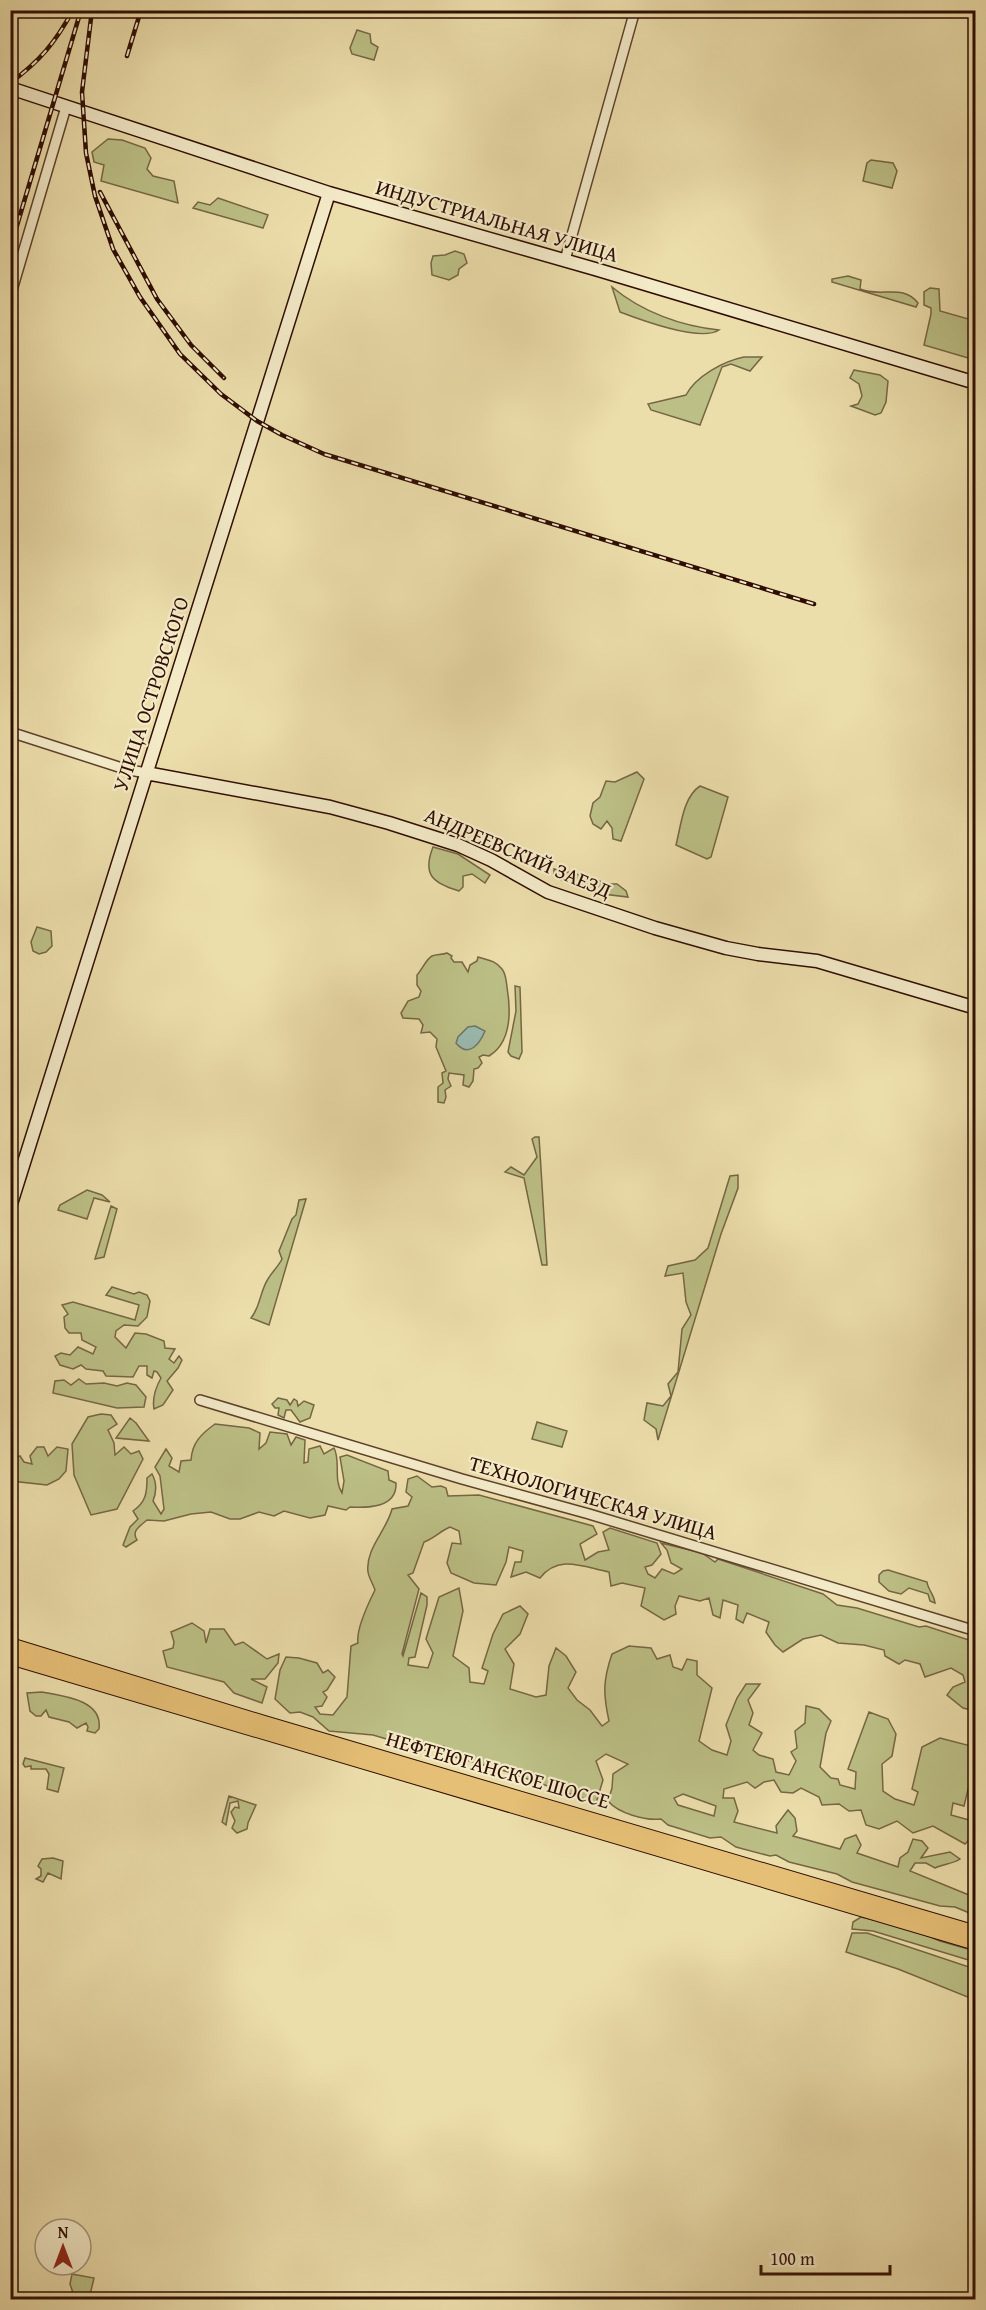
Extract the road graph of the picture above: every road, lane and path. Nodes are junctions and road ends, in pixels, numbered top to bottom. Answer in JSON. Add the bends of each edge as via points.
{"nodes":[{"id":1,"x":635,"y":10,"type":"edge"},
{"id":2,"x":10,"y":88,"type":"edge"},
{"id":3,"x":66,"y":107,"type":"junction"},
{"id":4,"x":329,"y":193,"type":"junction"},
{"id":5,"x":565,"y":260,"type":"junction"},
{"id":6,"x":10,"y":297,"type":"edge"},
{"id":7,"x":975,"y":383,"type":"edge"},
{"id":8,"x":10,"y":732,"type":"edge"},
{"id":9,"x":146,"y":773,"type":"junction"},
{"id":10,"x":975,"y":1008,"type":"edge"},
{"id":11,"x":10,"y":1207,"type":"edge"},
{"id":12,"x":200,"y":1400,"type":"dead end"},
{"id":13,"x":975,"y":1631,"type":"edge"},
{"id":14,"x":10,"y":1645,"type":"edge"},
{"id":15,"x":10,"y":1657,"type":"edge"},
{"id":16,"x":975,"y":1933,"type":"edge"},
{"id":17,"x":975,"y":1943,"type":"edge"}],
"edges":[{"from":1,"to":5,"type":"street"},
{"from":2,"to":3,"type":"main road","name":"ИНДУСТРИАЛЬНАЯ УЛИЦА"},
{"from":3,"to":4,"type":"main road","name":"ИНДУСТРИАЛЬНАЯ УЛИЦА"},
{"from":3,"to":6,"type":"street"},
{"from":4,"to":5,"type":"main road","name":"ИНДУСТРИАЛЬНАЯ УЛИЦА"},
{"from":4,"to":9,"type":"main road","name":"УЛИЦА ОСТРОВСКОГО"},
{"from":5,"to":7,"type":"main road","name":"ИНДУСТРИАЛЬНАЯ УЛИЦА"},
{"from":8,"to":9,"type":"street"},
{"from":9,"to":10,"type":"main road","name":"АНДРЕЕВСКИЙ ЗАЕЗД","via":[[330,807],[389,823],[459,845],[548,892],[655,928],[726,948],[817,961]]},
{"from":9,"to":11,"type":"main road","name":"УЛИЦА ОСТРОВСКОГО"},
{"from":12,"to":13,"type":"street","name":"ТЕХНОЛОГИЧЕСКАЯ УЛИЦА"},
{"from":14,"to":16,"type":"main road","name":"НЕФТЕЮГАНСКОЕ ШОССЕ"},
{"from":15,"to":17,"type":"main road","name":"НЕФТЕЮГАНСКОЕ ШОССЕ"}]}
